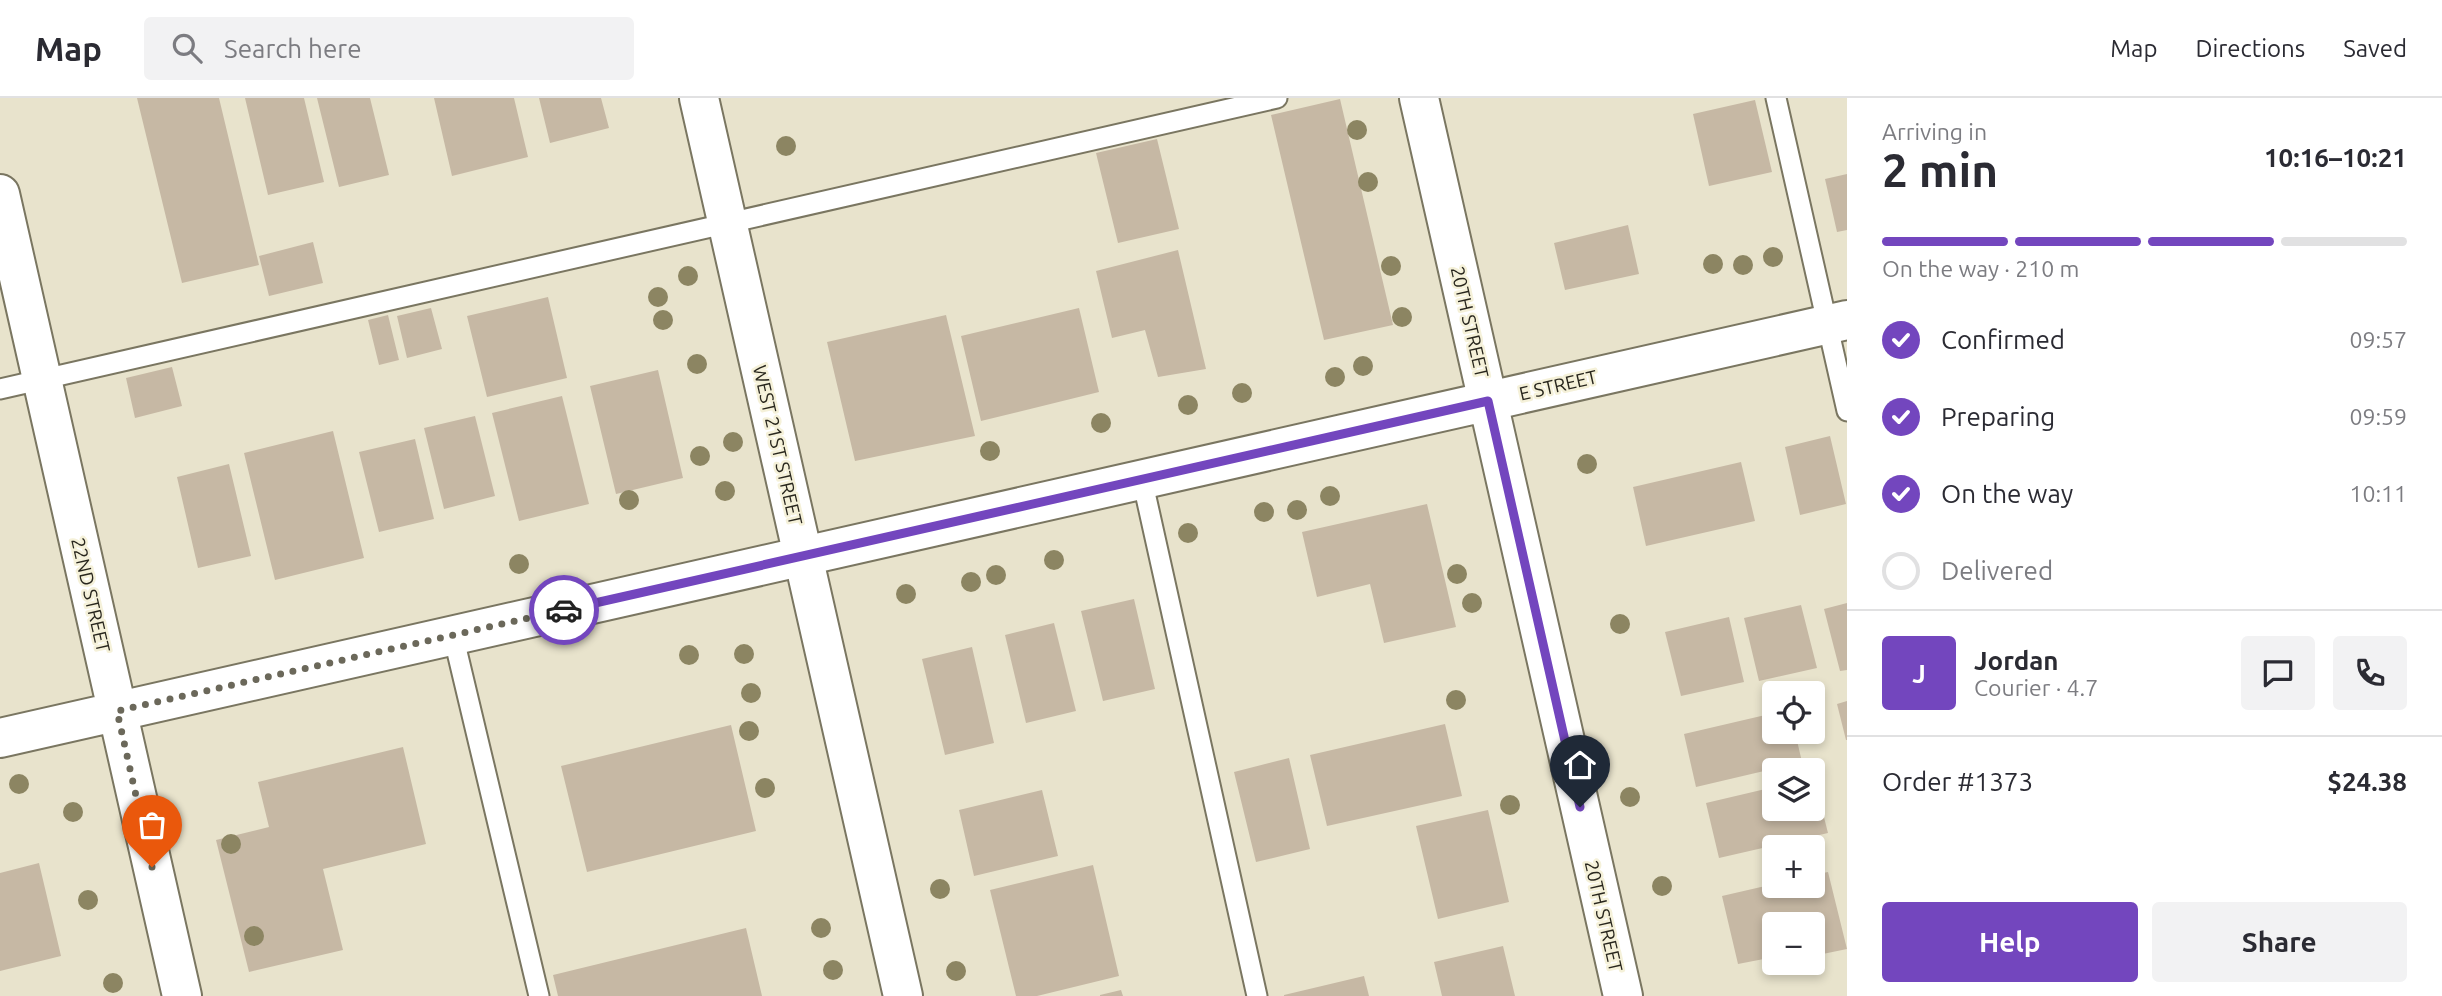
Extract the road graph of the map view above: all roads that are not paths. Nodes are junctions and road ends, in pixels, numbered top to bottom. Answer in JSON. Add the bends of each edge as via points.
{"nodes":[{"id":1,"x":699,"y":98,"type":"edge"},
{"id":2,"x":1277,"y":98,"type":"edge"},
{"id":3,"x":1419,"y":98,"type":"edge"},
{"id":4,"x":1776,"y":98,"type":"edge"},
{"id":5,"x":0,"y":194,"type":"edge"},
{"id":6,"x":727,"y":222,"type":"junction"},
{"id":7,"x":1837,"y":322,"type":"edge"},
{"id":8,"x":42,"y":379,"type":"junction"},
{"id":9,"x":0,"y":388,"type":"edge"},
{"id":10,"x":1488,"y":401,"type":"junction"},
{"id":11,"x":1847,"y":411,"type":"edge"},
{"id":12,"x":1142,"y":479,"type":"junction"},
{"id":13,"x":803,"y":556,"type":"junction"},
{"id":14,"x":453,"y":635,"type":"junction"},
{"id":15,"x":117,"y":711,"type":"junction"},
{"id":16,"x":0,"y":738,"type":"edge"},
{"id":17,"x":182,"y":996,"type":"edge"},
{"id":18,"x":539,"y":996,"type":"edge"},
{"id":19,"x":902,"y":996,"type":"edge"},
{"id":20,"x":1257,"y":996,"type":"edge"},
{"id":21,"x":1623,"y":996,"type":"edge"}],
"edges":[{"from":1,"to":6,"type":"street","name":"WEST 21ST STREET"},
{"from":2,"to":6,"type":"lane"},
{"from":3,"to":10,"type":"street","name":"20TH STREET"},
{"from":4,"to":7,"type":"lane"},
{"from":5,"to":8,"type":"street","name":"22ND STREET"},
{"from":6,"to":8,"type":"lane"},
{"from":6,"to":13,"type":"street","name":"WEST 21ST STREET"},
{"from":7,"to":10,"type":"street","name":"E STREET"},
{"from":7,"to":11,"type":"lane"},
{"from":8,"to":9,"type":"lane"},
{"from":8,"to":15,"type":"street","name":"22ND STREET"},
{"from":10,"to":12,"type":"street","name":"E STREET"},
{"from":10,"to":21,"type":"street","name":"20TH STREET"},
{"from":12,"to":13,"type":"street","name":"E STREET"},
{"from":12,"to":20,"type":"lane"},
{"from":13,"to":14,"type":"street","name":"E STREET"},
{"from":13,"to":19,"type":"street","name":"WEST 21ST STREET"},
{"from":14,"to":15,"type":"street","name":"E STREET"},
{"from":14,"to":18,"type":"lane"},
{"from":15,"to":16,"type":"street","name":"E STREET"},
{"from":15,"to":17,"type":"street","name":"22ND STREET"}]}
